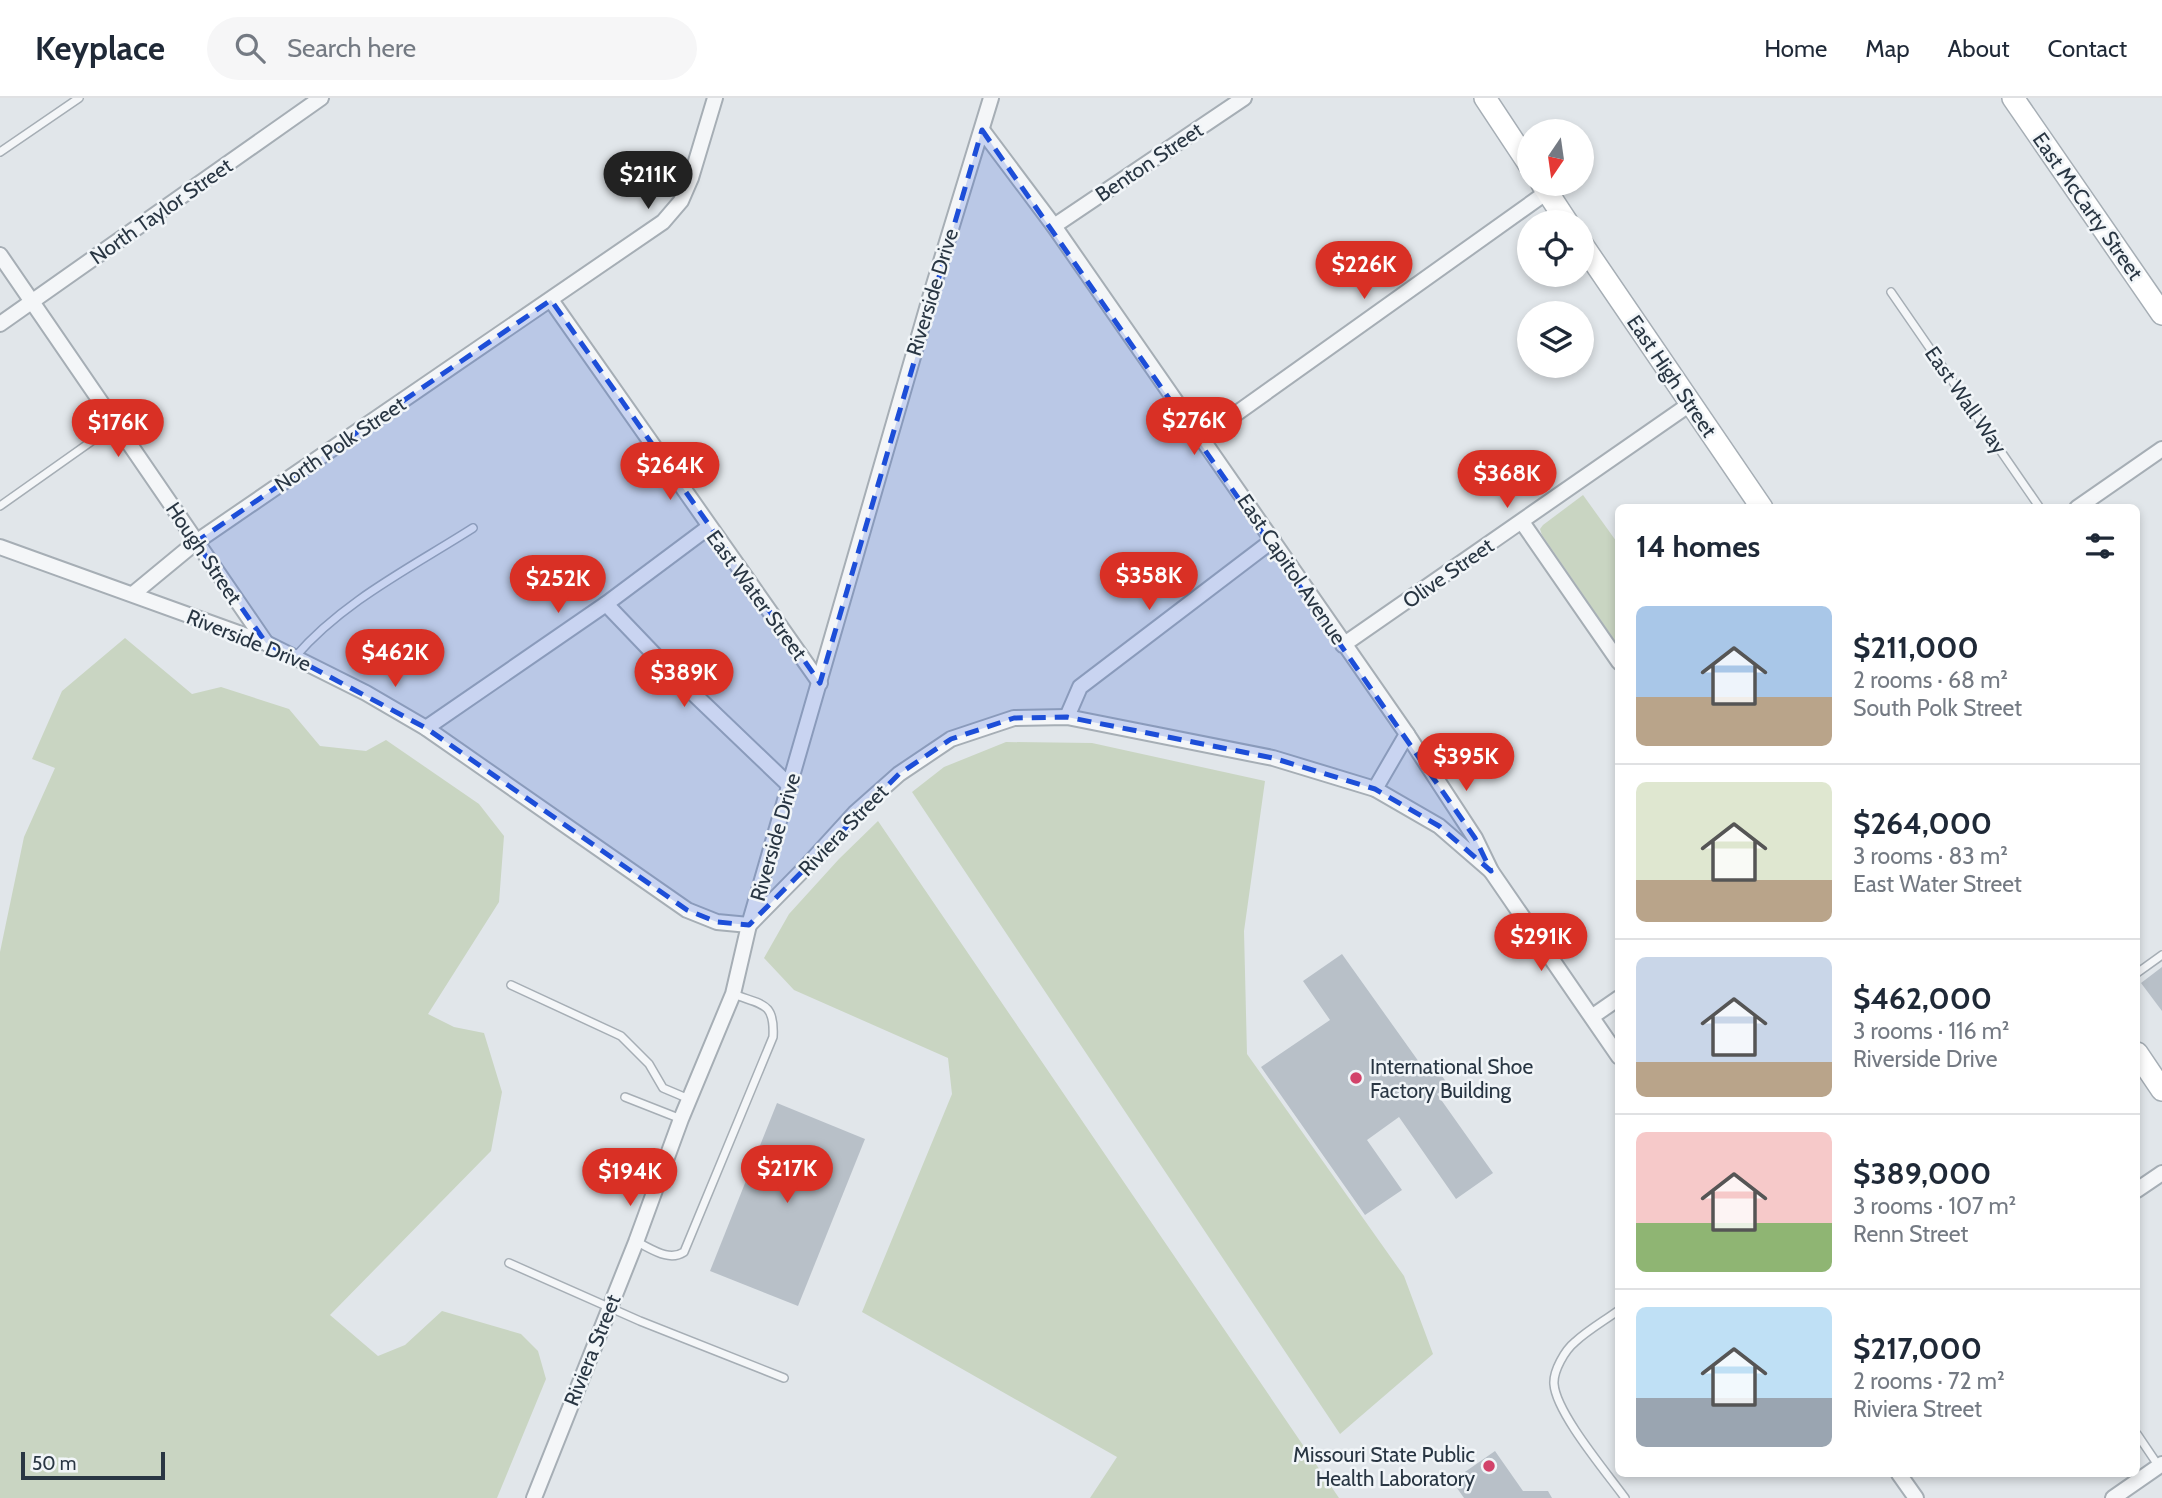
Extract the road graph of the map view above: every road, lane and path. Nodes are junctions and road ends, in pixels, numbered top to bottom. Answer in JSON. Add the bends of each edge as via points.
{"nodes":[{"id":1,"x":79,"y":98,"type":"edge"},
{"id":2,"x":321,"y":98,"type":"edge"},
{"id":3,"x":715,"y":98,"type":"edge"},
{"id":4,"x":991,"y":98,"type":"edge"},
{"id":5,"x":1244,"y":98,"type":"edge"},
{"id":6,"x":1485,"y":98,"type":"edge"},
{"id":7,"x":2013,"y":98,"type":"edge"},
{"id":8,"x":982,"y":130,"type":"junction"},
{"id":9,"x":1517,"y":146,"type":"edge"},
{"id":10,"x":0,"y":152,"type":"edge"},
{"id":11,"x":1533,"y":196,"type":"edge"},
{"id":12,"x":1054,"y":226,"type":"junction"},
{"id":13,"x":0,"y":255,"type":"edge"},
{"id":14,"x":1594,"y":262,"type":"edge"},
{"id":15,"x":1891,"y":292,"type":"dead end"},
{"id":16,"x":551,"y":300,"type":"junction"},
{"id":17,"x":32,"y":302,"type":"junction"},
{"id":18,"x":2162,"y":314,"type":"edge"},
{"id":19,"x":0,"y":324,"type":"edge"},
{"id":20,"x":1690,"y":404,"type":"junction"},
{"id":21,"x":116,"y":424,"type":"junction"},
{"id":22,"x":1202,"y":438,"type":"junction"},
{"id":23,"x":2162,"y":449,"type":"edge"},
{"id":24,"x":1759,"y":504,"type":"edge"},
{"id":25,"x":2037,"y":504,"type":"edge"},
{"id":26,"x":2083,"y":504,"type":"edge"},
{"id":27,"x":0,"y":506,"type":"edge"},
{"id":28,"x":1522,"y":522,"type":"junction"},
{"id":29,"x":709,"y":527,"type":"junction"},
{"id":30,"x":473,"y":528,"type":"dead end"},
{"id":31,"x":1273,"y":540,"type":"junction"},
{"id":32,"x":196,"y":542,"type":"junction"},
{"id":33,"x":0,"y":547,"type":"edge"},
{"id":34,"x":133,"y":594,"type":"junction"},
{"id":35,"x":606,"y":604,"type":"junction"},
{"id":36,"x":266,"y":643,"type":"junction"},
{"id":37,"x":1343,"y":645,"type":"junction"},
{"id":38,"x":1615,"y":656,"type":"edge"},
{"id":39,"x":295,"y":657,"type":"junction"},
{"id":40,"x":820,"y":683,"type":"junction"},
{"id":41,"x":1067,"y":717,"type":"junction"},
{"id":42,"x":426,"y":729,"type":"junction"},
{"id":43,"x":1407,"y":734,"type":"junction"},
{"id":44,"x":790,"y":786,"type":"junction"},
{"id":45,"x":1375,"y":789,"type":"junction"},
{"id":46,"x":1491,"y":871,"type":"junction"},
{"id":47,"x":749,"y":925,"type":"junction"},
{"id":48,"x":2162,"y":955,"type":"edge"},
{"id":49,"x":2140,"y":971,"type":"edge"},
{"id":50,"x":511,"y":985,"type":"dead end"},
{"id":51,"x":733,"y":994,"type":"junction"},
{"id":52,"x":1615,"y":1001,"type":"edge"},
{"id":53,"x":1593,"y":1016,"type":"junction"},
{"id":54,"x":1615,"y":1051,"type":"edge"},
{"id":55,"x":2140,"y":1057,"type":"edge"},
{"id":56,"x":2162,"y":1090,"type":"edge"},
{"id":57,"x":625,"y":1097,"type":"dead end"},
{"id":58,"x":690,"y":1099,"type":"junction"},
{"id":59,"x":681,"y":1119,"type":"junction"},
{"id":60,"x":2162,"y":1173,"type":"edge"},
{"id":61,"x":2140,"y":1188,"type":"edge"},
{"id":62,"x":636,"y":1242,"type":"junction"},
{"id":63,"x":509,"y":1264,"type":"dead end"},
{"id":64,"x":609,"y":1308,"type":"junction"},
{"id":65,"x":1615,"y":1313,"type":"edge"},
{"id":66,"x":784,"y":1378,"type":"dead end"},
{"id":67,"x":2140,"y":1438,"type":"edge"},
{"id":68,"x":2161,"y":1467,"type":"edge"},
{"id":69,"x":1901,"y":1477,"type":"edge"},
{"id":70,"x":534,"y":1498,"type":"edge"},
{"id":71,"x":1625,"y":1498,"type":"edge"},
{"id":72,"x":1916,"y":1498,"type":"edge"},
{"id":73,"x":2113,"y":1498,"type":"edge"}],
"edges":[{"from":1,"to":10,"type":"lane"},
{"from":2,"to":17,"type":"street","name":"North Taylor Street"},
{"from":3,"to":16,"type":"street","name":"North Polk Street","via":[[681,201],[663,222]]},
{"from":4,"to":8,"type":"street","name":"Riverside Drive"},
{"from":5,"to":12,"type":"street","name":"Benton Street"},
{"from":6,"to":9,"type":"main road"},
{"from":7,"to":18,"type":"main road","name":"East McCarty Street"},
{"from":8,"to":12,"type":"street","name":"East Capitol Avenue"},
{"from":8,"to":40,"type":"street","name":"Riverside Drive"},
{"from":11,"to":22,"type":"street"},
{"from":12,"to":22,"type":"street","name":"East Capitol Avenue"},
{"from":13,"to":17,"type":"street","name":"Hough Street"},
{"from":14,"to":20,"type":"main road","name":"East High Street"},
{"from":15,"to":25,"type":"lane","name":"East Wall Way"},
{"from":16,"to":29,"type":"street","name":"East Water Street"},
{"from":16,"to":32,"type":"street","name":"North Polk Street"},
{"from":17,"to":19,"type":"street","name":"North Taylor Street"},
{"from":17,"to":21,"type":"street","name":"Hough Street"},
{"from":20,"to":24,"type":"main road","name":"East High Street"},
{"from":20,"to":28,"type":"street","name":"Olive Street"},
{"from":21,"to":27,"type":"lane"},
{"from":21,"to":32,"type":"street","name":"Hough Street"},
{"from":22,"to":31,"type":"street","name":"East Capitol Avenue"},
{"from":23,"to":26,"type":"street"},
{"from":28,"to":37,"type":"street","name":"Olive Street"},
{"from":28,"to":38,"type":"street"},
{"from":29,"to":35,"type":"street"},
{"from":29,"to":40,"type":"street","name":"East Water Street"},
{"from":30,"to":39,"type":"lane","via":[[366,596]]},
{"from":31,"to":37,"type":"street","name":"East Capitol Avenue"},
{"from":31,"to":41,"type":"street","via":[[1080,687]]},
{"from":32,"to":34,"type":"street","name":"North Polk Street"},
{"from":32,"to":36,"type":"street","name":"Hough Street"},
{"from":33,"to":34,"type":"street","name":"Riverside Drive"},
{"from":34,"to":36,"type":"street","name":"Riverside Drive"},
{"from":35,"to":42,"type":"street"},
{"from":35,"to":44,"type":"street"},
{"from":36,"to":39,"type":"street","name":"Riverside Drive"},
{"from":37,"to":43,"type":"street","name":"East Capitol Avenue"},
{"from":39,"to":42,"type":"street","name":"Riverside Drive"},
{"from":40,"to":44,"type":"street","name":"Riverside Drive"},
{"from":41,"to":45,"type":"street","name":"Riviera Street","via":[[1273,758]]},
{"from":41,"to":47,"type":"street","name":"Riviera Street","via":[[1014,718],[951,739],[899,774],[855,813]]},
{"from":42,"to":47,"type":"street","name":"Riverside Drive","via":[[687,910],[717,922]]},
{"from":43,"to":45,"type":"street"},
{"from":43,"to":46,"type":"street","name":"East Capitol Avenue","via":[[1475,838]]},
{"from":44,"to":47,"type":"street","name":"Riverside Drive"},
{"from":45,"to":46,"type":"street","name":"East Capitol Avenue","via":[[1438,826]]},
{"from":46,"to":53,"type":"street","name":"East Capitol Avenue"},
{"from":47,"to":51,"type":"street","name":"Riviera Street"},
{"from":48,"to":49,"type":"lane"},
{"from":50,"to":58,"type":"lane","via":[[621,1036],[649,1064],[663,1088]]},
{"from":51,"to":58,"type":"street","name":"Riviera Street"},
{"from":51,"to":62,"type":"lane","via":[[766,1007],[774,1019],[773,1037],[684,1252],[668,1256]]},
{"from":52,"to":53,"type":"street"},
{"from":53,"to":54,"type":"street","name":"East Capitol Avenue"},
{"from":55,"to":56,"type":"main road"},
{"from":57,"to":59,"type":"lane"},
{"from":58,"to":59,"type":"street","name":"Riviera Street"},
{"from":59,"to":62,"type":"street","name":"Riviera Street"},
{"from":60,"to":61,"type":"street"},
{"from":62,"to":64,"type":"street","name":"Riviera Street"},
{"from":63,"to":64,"type":"lane"},
{"from":64,"to":66,"type":"lane"},
{"from":64,"to":70,"type":"street","name":"Riviera Street"},
{"from":65,"to":71,"type":"lane","via":[[1573,1343],[1553,1383],[1570,1422]]},
{"from":67,"to":68,"type":"lane"},
{"from":68,"to":73,"type":"street"},
{"from":69,"to":72,"type":"street"}]}
